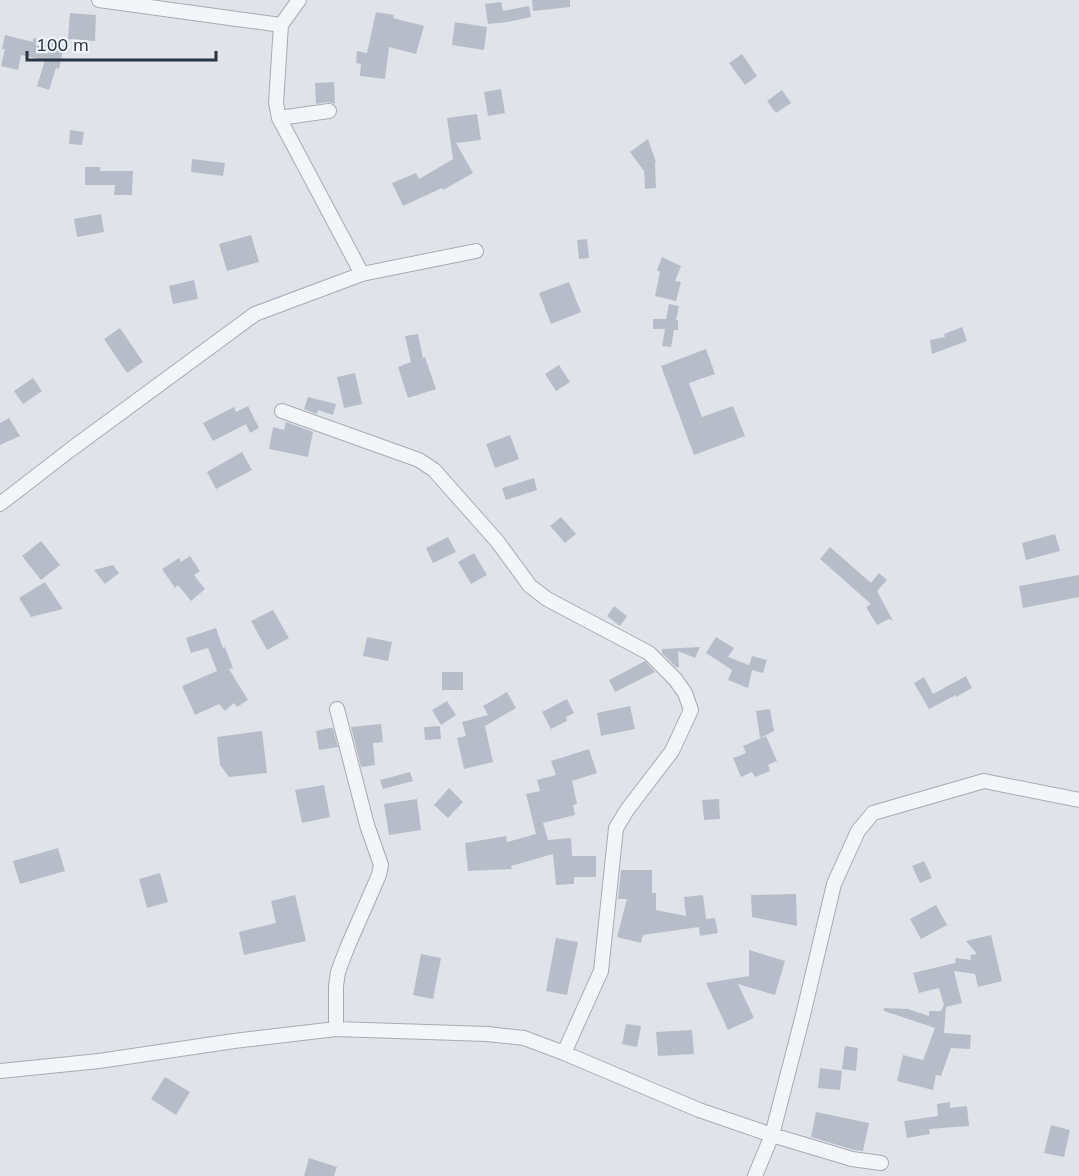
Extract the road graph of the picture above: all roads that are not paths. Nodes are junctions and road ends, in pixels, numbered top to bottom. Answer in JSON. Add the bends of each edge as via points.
{"nodes":[{"id":1,"x":99,"y":0,"type":"edge"},
{"id":2,"x":299,"y":0,"type":"edge"},
{"id":3,"x":281,"y":26,"type":"junction"},
{"id":4,"x":328,"y":111,"type":"dead end"},
{"id":5,"x":279,"y":118,"type":"junction"},
{"id":6,"x":476,"y":251,"type":"dead end"},
{"id":7,"x":362,"y":274,"type":"junction"},
{"id":8,"x":282,"y":411,"type":"dead end"},
{"id":9,"x":0,"y":504,"type":"edge"},
{"id":10,"x":337,"y":709,"type":"dead end"},
{"id":11,"x":1079,"y":800,"type":"edge"},
{"id":12,"x":336,"y":1029,"type":"junction"},
{"id":13,"x":564,"y":1053,"type":"junction"},
{"id":14,"x":0,"y":1071,"type":"edge"},
{"id":15,"x":771,"y":1135,"type":"junction"},
{"id":16,"x":882,"y":1163,"type":"dead end"},
{"id":17,"x":755,"y":1176,"type":"edge"}],
"edges":[{"from":1,"to":3,"type":"street"},
{"from":2,"to":3,"type":"street"},
{"from":3,"to":5,"type":"street","via":[[276,103]]},
{"from":4,"to":5,"type":"street"},
{"from":5,"to":7,"type":"street"},
{"from":6,"to":7,"type":"street"},
{"from":7,"to":9,"type":"street","via":[[255,314]]},
{"from":8,"to":13,"type":"street","via":[[427,465],[497,542],[530,586],[648,653],[685,693],[691,710],[672,751],[616,828],[600,971]]},
{"from":10,"to":12,"type":"street","via":[[381,865],[338,972]]},
{"from":11,"to":15,"type":"street","via":[[984,781],[873,813],[858,831],[834,884]]},
{"from":12,"to":13,"type":"street","via":[[487,1034],[525,1038]]},
{"from":12,"to":14,"type":"street"},
{"from":13,"to":15,"type":"street","via":[[699,1110]]},
{"from":15,"to":16,"type":"street","via":[[852,1159]]},
{"from":15,"to":17,"type":"street"}]}
